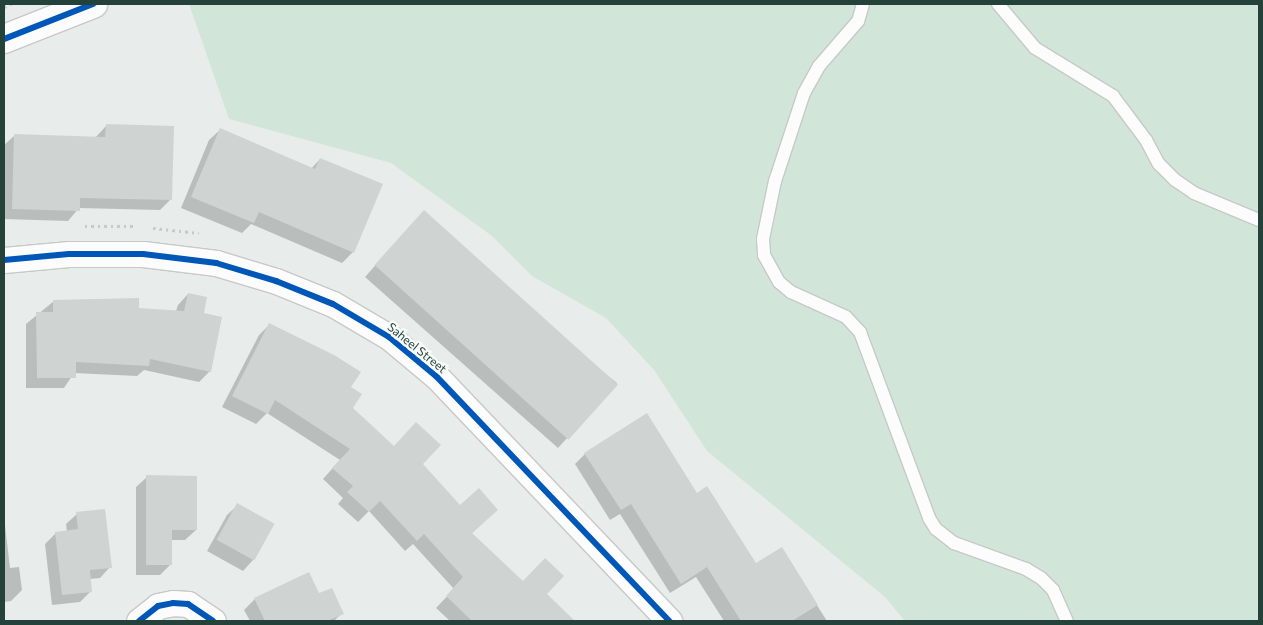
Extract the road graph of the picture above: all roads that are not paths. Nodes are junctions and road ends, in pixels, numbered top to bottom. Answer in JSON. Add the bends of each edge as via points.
{"nodes":[{"id":1,"x":93,"y":4,"type":"edge"},
{"id":2,"x":863,"y":4,"type":"edge"},
{"id":3,"x":998,"y":4,"type":"edge"},
{"id":4,"x":4,"y":38,"type":"edge"},
{"id":5,"x":1259,"y":220,"type":"edge"},
{"id":6,"x":4,"y":260,"type":"edge"},
{"id":7,"x":139,"y":621,"type":"edge"},
{"id":8,"x":213,"y":621,"type":"edge"},
{"id":9,"x":669,"y":621,"type":"edge"},
{"id":10,"x":1067,"y":621,"type":"edge"}],
"edges":[{"from":1,"to":4,"type":"street"},
{"from":2,"to":10,"type":"lane","via":[[858,21],[819,66],[804,93],[775,181],[763,239],[764,255],[779,282],[791,292],[846,317],[860,332],[929,518],[936,528],[954,543],[1026,569],[1041,578],[1052,590]]},
{"from":3,"to":5,"type":"lane","via":[[1035,48],[1113,96],[1141,132],[1160,164],[1175,180],[1194,193]]},
{"from":6,"to":9,"type":"street","name":"Saheel Street","via":[[69,254],[125,254],[216,263],[276,281],[333,304],[389,337],[437,377]]},
{"from":7,"to":8,"type":"street","via":[[158,606],[173,603],[188,604]]}]}
